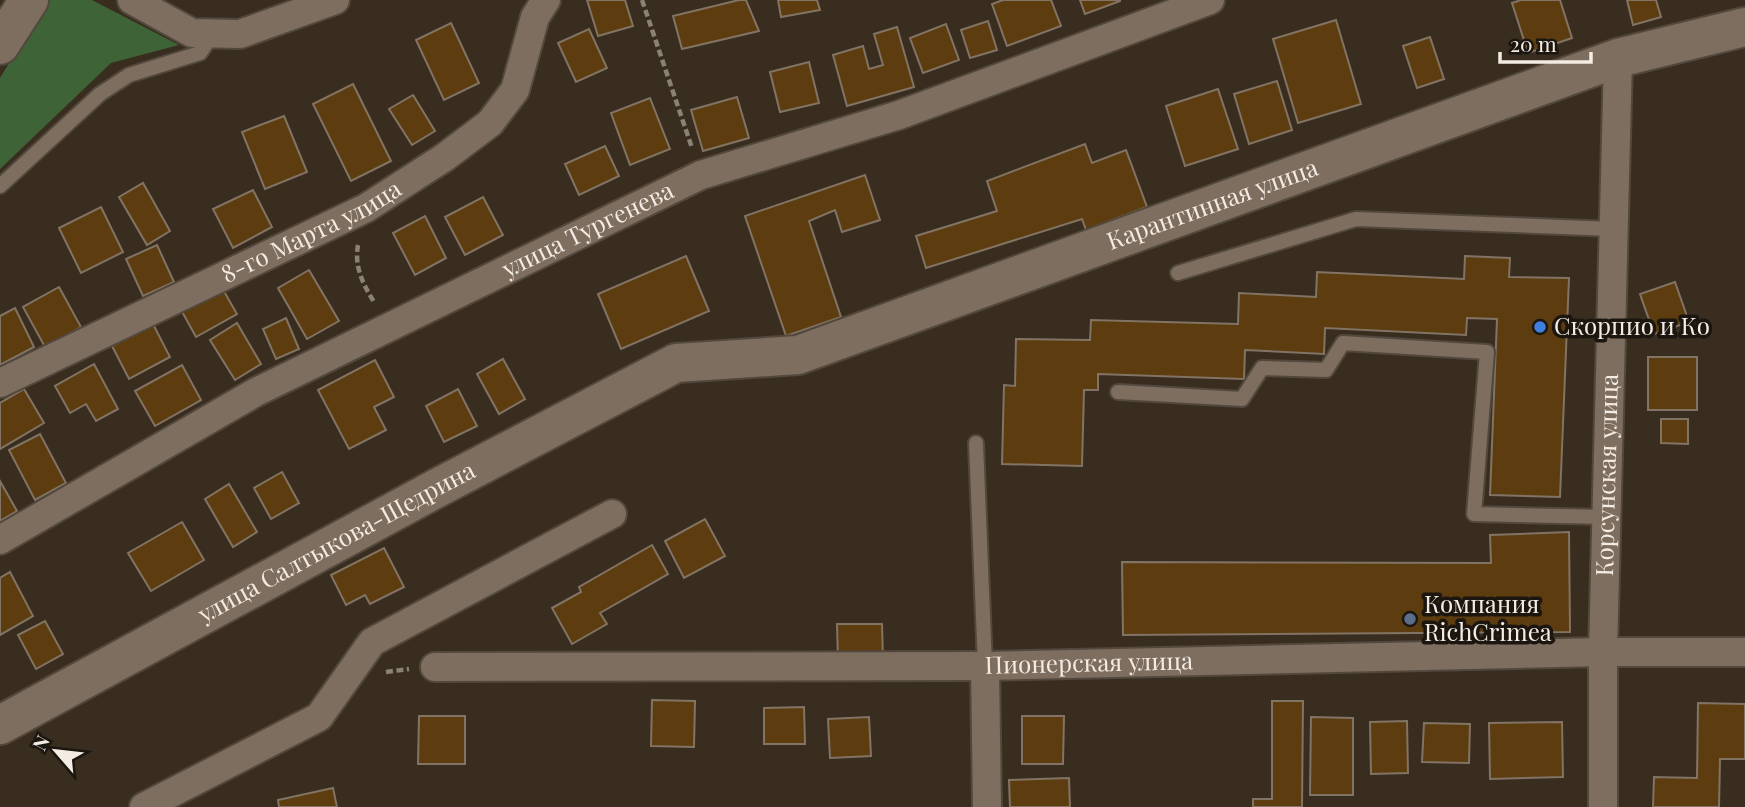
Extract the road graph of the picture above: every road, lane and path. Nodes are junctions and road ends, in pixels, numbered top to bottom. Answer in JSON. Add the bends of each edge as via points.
{"nodes":[{"id":1,"x":29,"y":0,"type":"edge"},
{"id":2,"x":132,"y":0,"type":"edge"},
{"id":3,"x":335,"y":0,"type":"edge"},
{"id":4,"x":546,"y":0,"type":"edge"},
{"id":5,"x":642,"y":0,"type":"edge"},
{"id":6,"x":1210,"y":0,"type":"edge"},
{"id":7,"x":1745,"y":27,"type":"edge"},
{"id":8,"x":214,"y":33,"type":"junction"},
{"id":9,"x":0,"y":45,"type":"edge"},
{"id":10,"x":1618,"y":58,"type":"junction"},
{"id":11,"x":701,"y":175,"type":"junction"},
{"id":12,"x":0,"y":186,"type":"edge"},
{"id":13,"x":366,"y":208,"type":"junction"},
{"id":14,"x":1614,"y":229,"type":"junction"},
{"id":15,"x":1178,"y":273,"type":"dead end"},
{"id":16,"x":388,"y":327,"type":"junction"},
{"id":17,"x":676,"y":363,"type":"joint"},
{"id":18,"x":0,"y":383,"type":"edge"},
{"id":19,"x":1118,"y":392,"type":"dead end"},
{"id":20,"x":976,"y":443,"type":"dead end"},
{"id":21,"x":612,"y":514,"type":"dead end"},
{"id":22,"x":1606,"y":517,"type":"junction"},
{"id":23,"x":0,"y":540,"type":"edge"},
{"id":24,"x":1603,"y":652,"type":"junction"},
{"id":25,"x":1745,"y":652,"type":"edge"},
{"id":26,"x":985,"y":666,"type":"junction"},
{"id":27,"x":435,"y":667,"type":"joint"},
{"id":28,"x":347,"y":676,"type":"junction"},
{"id":29,"x":0,"y":725,"type":"edge"},
{"id":30,"x":144,"y":807,"type":"edge"},
{"id":31,"x":987,"y":807,"type":"edge"},
{"id":32,"x":1603,"y":807,"type":"edge"}],
"edges":[{"from":1,"to":9,"type":"main road"},
{"from":2,"to":8,"type":"street","via":[[192,33]]},
{"from":3,"to":8,"type":"street","via":[[240,34]]},
{"from":4,"to":13,"type":"street","name":"8-го Марта улица","via":[[535,17],[515,90],[490,123]]},
{"from":5,"to":11,"type":"path"},
{"from":6,"to":11,"type":"street","name":"улица Тургенева","via":[[898,115]]},
{"from":7,"to":10,"type":"main road","name":"Карантинная улица"},
{"from":8,"to":12,"type":"lane","via":[[200,53],[129,75],[100,94]]},
{"from":10,"to":14,"type":"street","name":"Корсунская улица"},
{"from":10,"to":17,"type":"main road","name":"Карантинная улица","via":[[799,355]]},
{"from":11,"to":16,"type":"street","name":"улица Тургенева"},
{"from":13,"to":16,"type":"path","via":[[356,257],[363,284]]},
{"from":13,"to":18,"type":"street","name":"8-го Марта улица"},
{"from":14,"to":15,"type":"lane","via":[[1356,219]]},
{"from":14,"to":22,"type":"street","name":"Корсунская улица"},
{"from":16,"to":23,"type":"street","name":"улица Тургенева","via":[[256,391]]},
{"from":17,"to":29,"type":"main road","name":"улица Салтыкова-Щедрина"},
{"from":19,"to":22,"type":"lane","via":[[1242,399],[1262,368],[1326,370],[1343,343],[1487,352],[1474,514]]},
{"from":20,"to":26,"type":"lane"},
{"from":21,"to":28,"type":"street","via":[[372,642]]},
{"from":22,"to":24,"type":"street","name":"Корсунская улица"},
{"from":24,"to":25,"type":"street","name":"Пионерская улица"},
{"from":24,"to":26,"type":"street","name":"Пионерская улица"},
{"from":24,"to":32,"type":"street","name":"Корсунская улица"},
{"from":26,"to":27,"type":"street","name":"Пионерская улица"},
{"from":26,"to":31,"type":"street"},
{"from":27,"to":28,"type":"path"},
{"from":28,"to":30,"type":"street","via":[[318,717]]}]}
